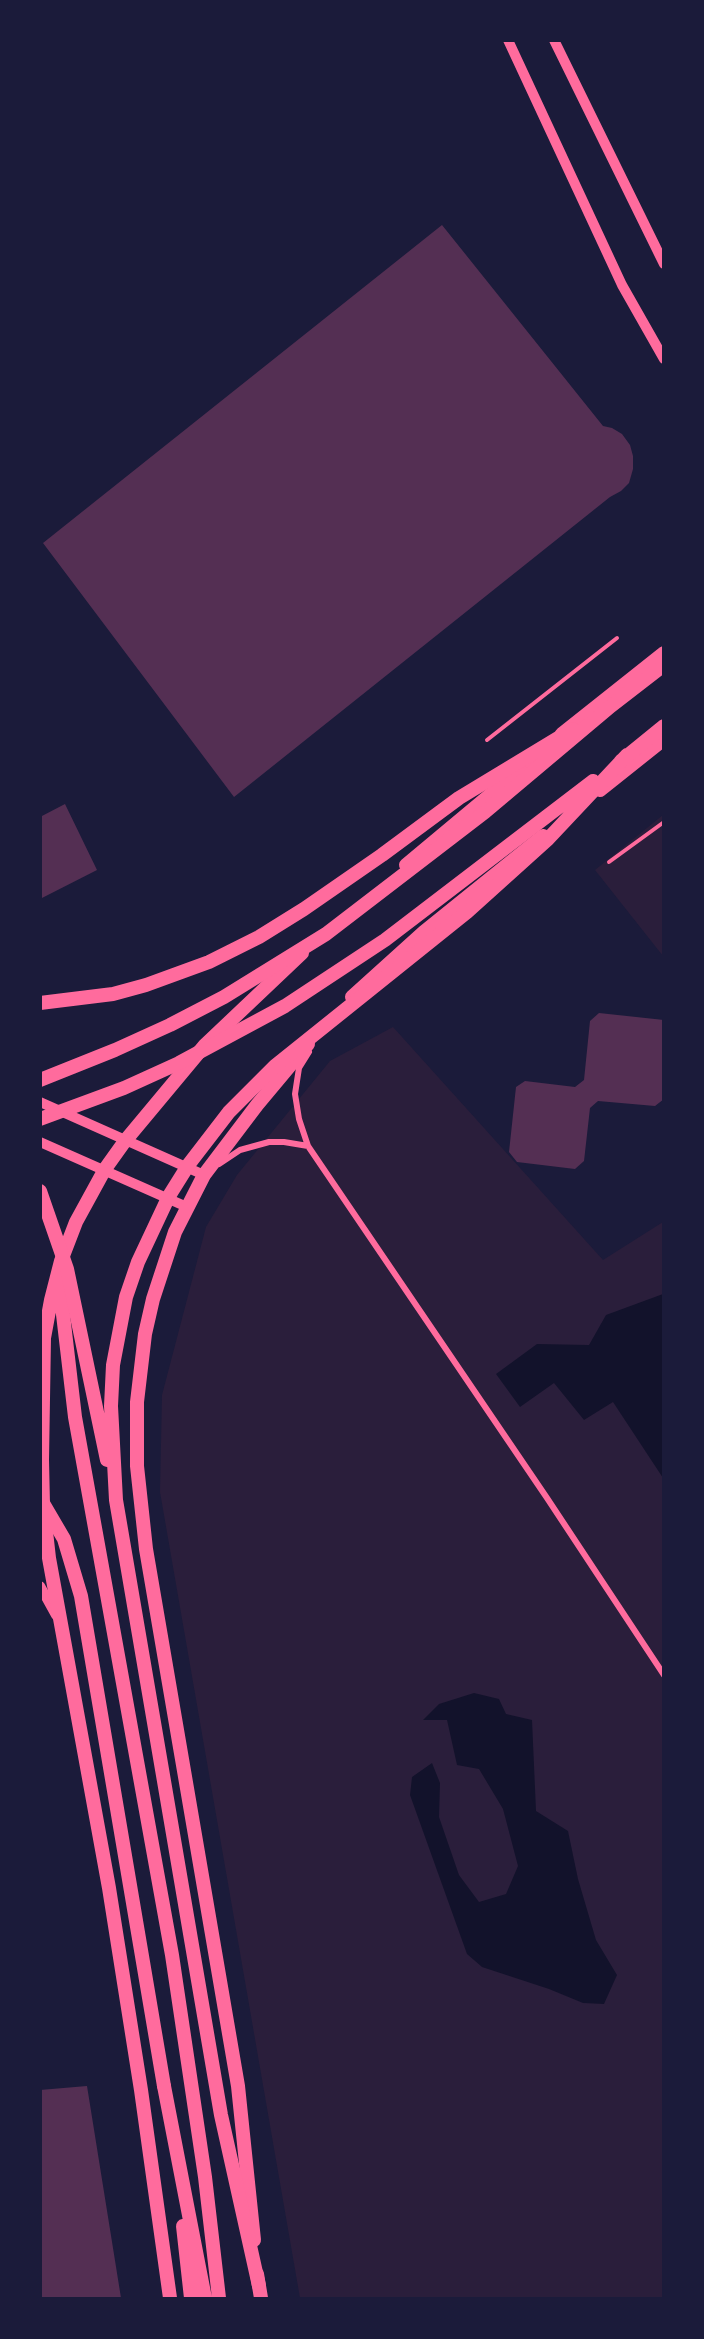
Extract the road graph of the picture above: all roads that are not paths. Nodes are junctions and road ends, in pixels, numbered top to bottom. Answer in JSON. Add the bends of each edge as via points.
{"nodes":[{"id":1,"x":508,"y":40,"type":"edge"},
{"id":2,"x":554,"y":40,"type":"edge"},
{"id":3,"x":663,"y":264,"type":"edge"},
{"id":4,"x":663,"y":359,"type":"edge"},
{"id":5,"x":663,"y":653,"type":"edge"},
{"id":6,"x":663,"y":664,"type":"edge"},
{"id":7,"x":611,"y":706,"type":"junction"},
{"id":8,"x":663,"y":726,"type":"edge"},
{"id":9,"x":663,"y":739,"type":"edge"},
{"id":10,"x":627,"y":755,"type":"junction"},
{"id":11,"x":352,"y":997,"type":"junction"},
{"id":12,"x":40,"y":1004,"type":"edge"},
{"id":13,"x":40,"y":1080,"type":"edge"},
{"id":14,"x":40,"y":1102,"type":"edge"},
{"id":15,"x":40,"y":1119,"type":"edge"},
{"id":16,"x":125,"y":1141,"type":"junction"},
{"id":17,"x":40,"y":1142,"type":"edge"},
{"id":18,"x":308,"y":1146,"type":"junction"},
{"id":19,"x":105,"y":1169,"type":"junction"},
{"id":20,"x":204,"y":1175,"type":"junction"},
{"id":21,"x":40,"y":1191,"type":"edge"},
{"id":22,"x":187,"y":1207,"type":"junction"},
{"id":23,"x":61,"y":1261,"type":"junction"},
{"id":24,"x":42,"y":1343,"type":"edge"},
{"id":25,"x":40,"y":1498,"type":"edge"},
{"id":26,"x":116,"y":1500,"type":"junction"},
{"id":27,"x":40,"y":1586,"type":"edge"},
{"id":28,"x":63,"y":1628,"type":"junction"},
{"id":29,"x":663,"y":1675,"type":"edge"},
{"id":30,"x":174,"y":2137,"type":"junction"},
{"id":31,"x":260,"y":2292,"type":"edge"},
{"id":32,"x":170,"y":2298,"type":"edge"},
{"id":33,"x":191,"y":2298,"type":"edge"},
{"id":34,"x":205,"y":2298,"type":"edge"},
{"id":35,"x":219,"y":2298,"type":"edge"}],
"edges":[{"from":1,"to":4,"type":"street","via":[[622,285]]},
{"from":2,"to":3,"type":"street"},
{"from":5,"to":16,"type":"main road","via":[[268,983],[205,1045]]},
{"from":6,"to":7,"type":"main road"},
{"from":7,"to":12,"type":"main road","via":[[459,798],[259,937],[146,986]]},
{"from":7,"to":13,"type":"main road","via":[[485,812],[326,934],[224,997],[170,1025]]},
{"from":8,"to":10,"type":"main road"},
{"from":9,"to":11,"type":"main road","via":[[424,932]]},
{"from":10,"to":15,"type":"main road","via":[[385,940],[285,1006],[179,1063]]},
{"from":10,"to":26,"type":"main road","via":[[548,839],[467,912],[275,1066],[229,1112],[189,1164],[141,1253],[118,1331],[111,1406]]},
{"from":11,"to":18,"type":"street","via":[[299,1068],[296,1094]]},
{"from":11,"to":20,"type":"main road","via":[[264,1097]]},
{"from":14,"to":16,"type":"street"},
{"from":16,"to":19,"type":"main road"},
{"from":16,"to":20,"type":"street"},
{"from":17,"to":19,"type":"street"},
{"from":18,"to":20,"type":"street","via":[[284,1142],[254,1145]]},
{"from":18,"to":29,"type":"street"},
{"from":19,"to":22,"type":"street"},
{"from":19,"to":23,"type":"main road","via":[[76,1222]]},
{"from":20,"to":22,"type":"main road"},
{"from":21,"to":26,"type":"main road","via":[[67,1269]]},
{"from":22,"to":31,"type":"main road","via":[[163,1265],[145,1334],[137,1402],[137,1466],[146,1549],[238,2086]]},
{"from":23,"to":24,"type":"main road"},
{"from":23,"to":35,"type":"main road","via":[[62,1306],[75,1417],[172,1955]]},
{"from":24,"to":28,"type":"main road","via":[[43,1505]]},
{"from":25,"to":30,"type":"main road","via":[[64,1539],[81,1596]]},
{"from":26,"to":31,"type":"main road","via":[[194,1961]]},
{"from":27,"to":28,"type":"street"},
{"from":28,"to":32,"type":"main road","via":[[109,1888]]},
{"from":30,"to":33,"type":"main road"},
{"from":30,"to":34,"type":"main road"}]}
